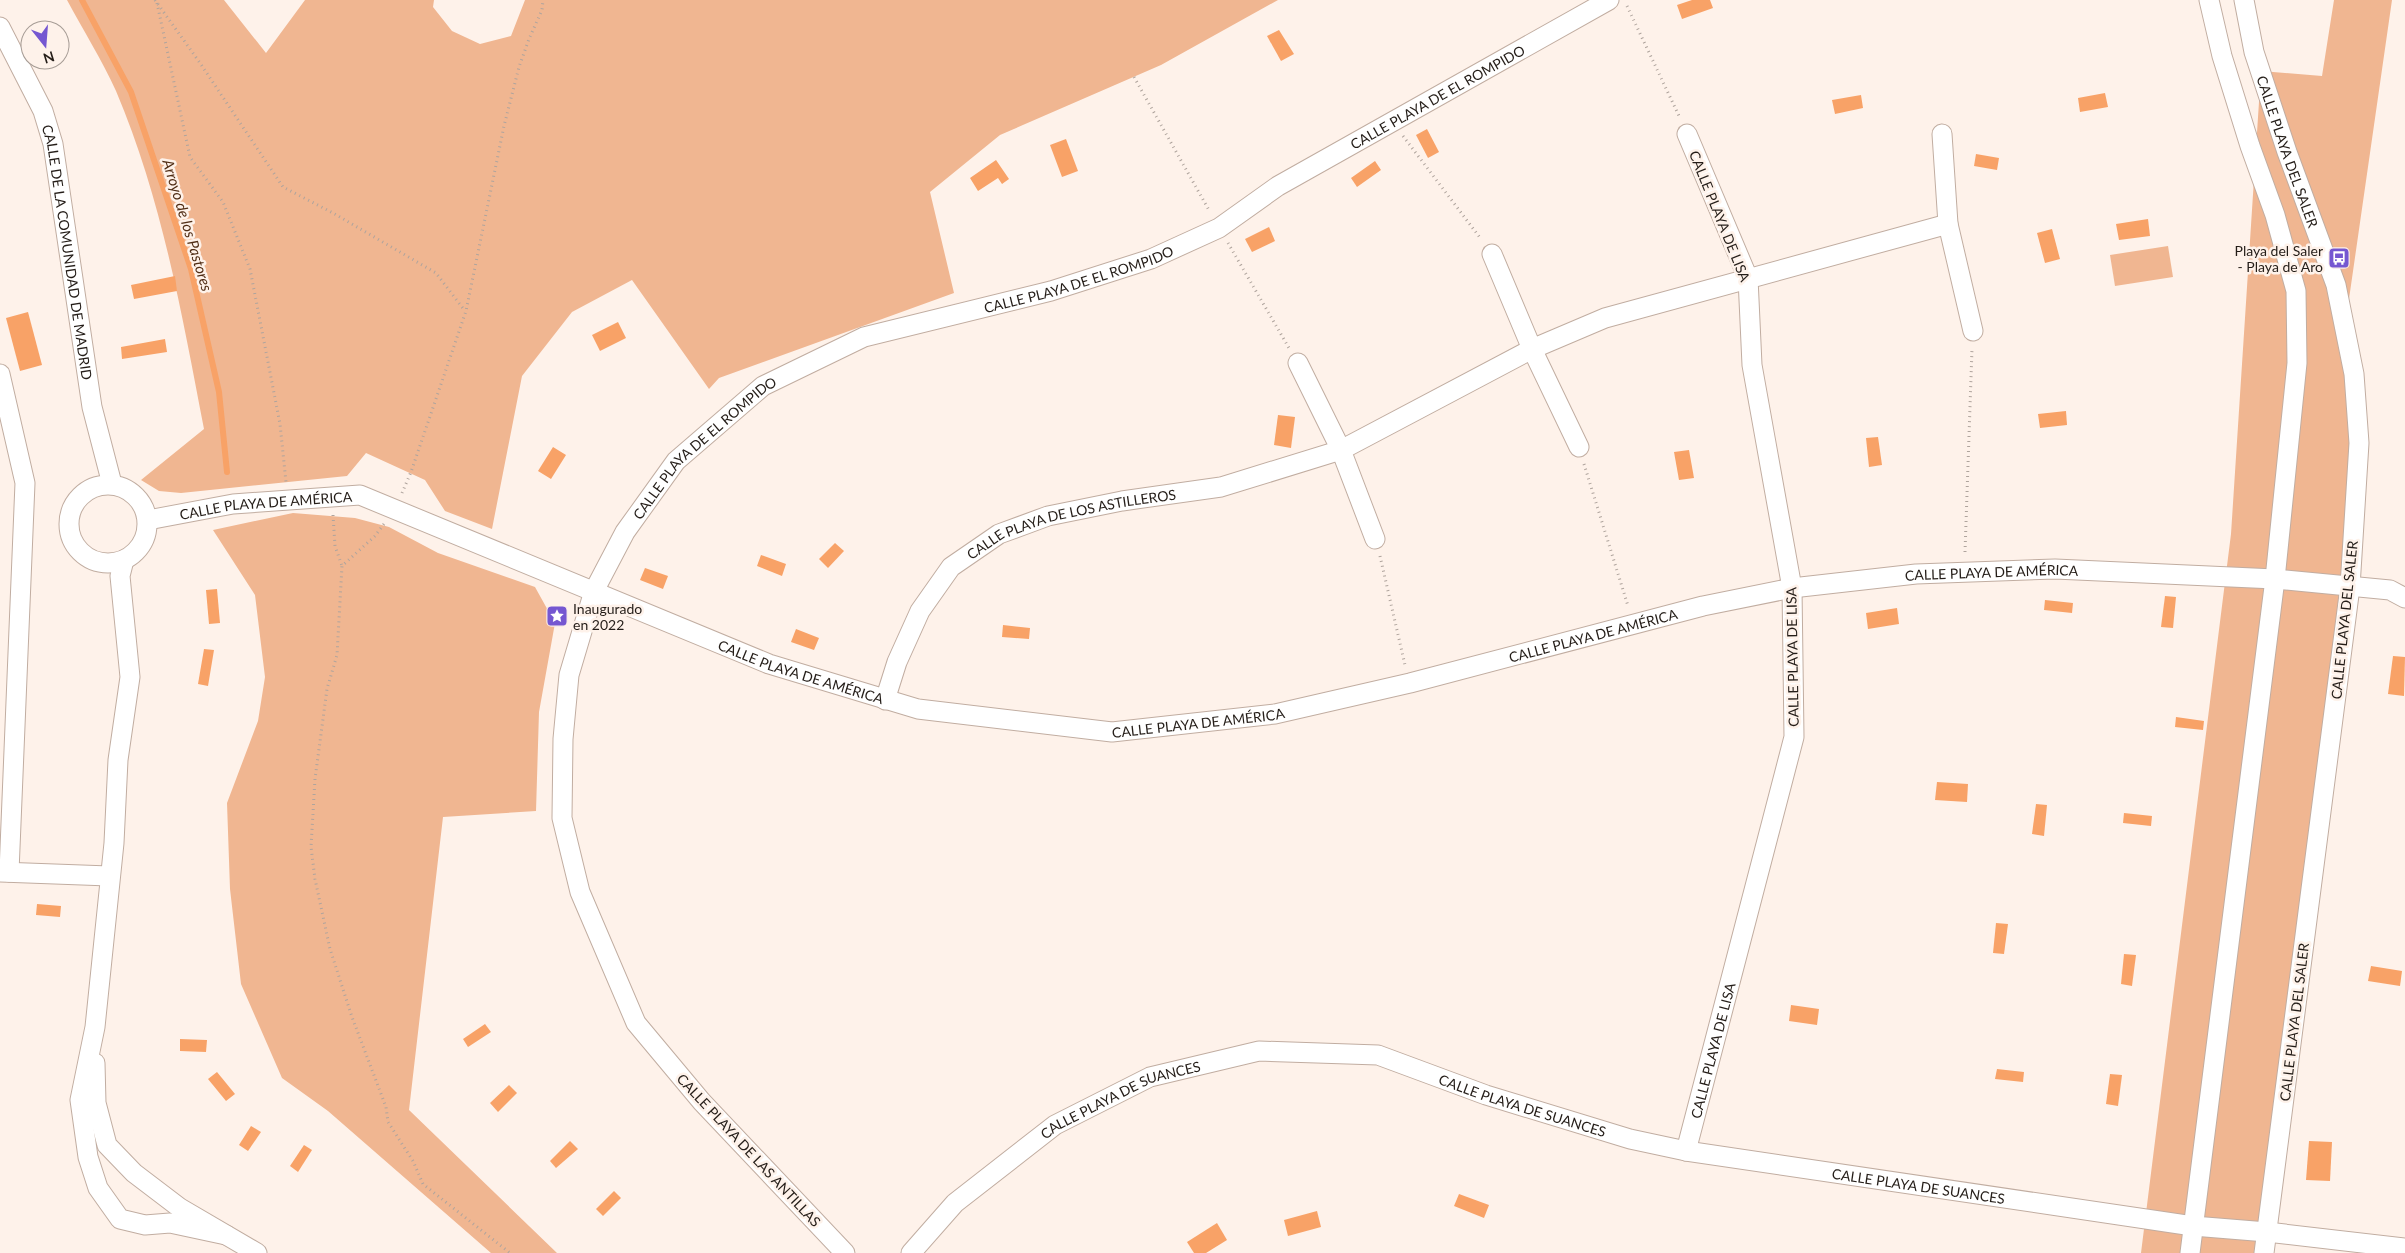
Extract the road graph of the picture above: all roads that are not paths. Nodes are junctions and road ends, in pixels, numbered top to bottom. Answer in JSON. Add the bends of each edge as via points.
{"nodes":[{"id":1,"x":1609,"y":0,"type":"edge"},
{"id":2,"x":2209,"y":0,"type":"edge"},
{"id":3,"x":2244,"y":0,"type":"edge"},
{"id":4,"x":0,"y":27,"type":"edge"},
{"id":5,"x":1687,"y":134,"type":"road end"},
{"id":6,"x":1942,"y":134,"type":"dead end"},
{"id":7,"x":1948,"y":224,"type":"junction"},
{"id":8,"x":1492,"y":254,"type":"road end"},
{"id":9,"x":1748,"y":278,"type":"junction"},
{"id":10,"x":1973,"y":330,"type":"road end"},
{"id":11,"x":1532,"y":349,"type":"junction"},
{"id":12,"x":1298,"y":364,"type":"dead end"},
{"id":13,"x":0,"y":374,"type":"edge"},
{"id":14,"x":1579,"y":447,"type":"road end"},
{"id":15,"x":1341,"y":450,"type":"junction"},
{"id":16,"x":112,"y":484,"type":"junction"},
{"id":17,"x":148,"y":520,"type":"junction"},
{"id":18,"x":1376,"y":539,"type":"road end"},
{"id":19,"x":124,"y":560,"type":"junction"},
{"id":20,"x":2275,"y":579,"type":"junction"},
{"id":21,"x":1792,"y":588,"type":"junction"},
{"id":22,"x":2350,"y":588,"type":"junction"},
{"id":23,"x":594,"y":591,"type":"junction"},
{"id":24,"x":2405,"y":598,"type":"edge"},
{"id":25,"x":885,"y":700,"type":"junction"},
{"id":26,"x":5,"y":872,"type":"edge"},
{"id":27,"x":109,"y":876,"type":"junction"},
{"id":28,"x":95,"y":1027,"type":"junction"},
{"id":29,"x":1686,"y":1151,"type":"junction"},
{"id":30,"x":2193,"y":1226,"type":"junction"},
{"id":31,"x":2267,"y":1232,"type":"junction"},
{"id":32,"x":226,"y":1235,"type":"junction"},
{"id":33,"x":2405,"y":1248,"type":"edge"},
{"id":34,"x":257,"y":1253,"type":"edge"},
{"id":35,"x":845,"y":1253,"type":"edge"},
{"id":36,"x":911,"y":1253,"type":"edge"},
{"id":37,"x":2190,"y":1253,"type":"edge"},
{"id":38,"x":2264,"y":1253,"type":"edge"}],
"edges":[{"from":1,"to":23,"type":"street","name":"CALLE PLAYA DE EL ROMPIDO","via":[[1278,186],[1219,228],[1151,260],[1051,291],[864,337],[763,386],[676,461],[625,532]]},
{"from":2,"to":20,"type":"street","via":[[2222,56],[2275,215],[2296,291],[2297,362]]},
{"from":3,"to":22,"type":"street","name":"CALLE PLAYA DEL SALER","via":[[2254,52],[2286,152],[2336,285],[2352,365],[2359,443]]},
{"from":4,"to":16,"type":"street","name":"CALLE DE LA COMUNIDAD DE MADRID","via":[[43,111],[53,144],[92,407]]},
{"from":5,"to":9,"type":"street","name":"CALLE PLAYA DE LISA"},
{"from":6,"to":7,"type":"street"},
{"from":7,"to":9,"type":"street","name":"CALLE PLAYA DE LOS ASTILLEROS"},
{"from":7,"to":10,"type":"street"},
{"from":8,"to":11,"type":"street"},
{"from":9,"to":11,"type":"street","name":"CALLE PLAYA DE LOS ASTILLEROS","via":[[1605,318]]},
{"from":9,"to":21,"type":"street","name":"CALLE PLAYA DE LISA","via":[[1752,365]]},
{"from":11,"to":14,"type":"street"},
{"from":11,"to":15,"type":"street","name":"CALLE PLAYA DE LOS ASTILLEROS"},
{"from":12,"to":15,"type":"street"},
{"from":13,"to":26,"type":"street","via":[[25,483]]},
{"from":15,"to":18,"type":"street"},
{"from":15,"to":25,"type":"street","name":"CALLE PLAYA DE LOS ASTILLEROS","via":[[1221,487],[1122,501],[1048,516],[999,534],[952,567],[920,610],[897,662]]},
{"from":16,"to":17,"type":"street","via":[[137,495]]},
{"from":16,"to":19,"type":"street","via":[[89,488],[72,506],[69,530],[79,551],[100,563]]},
{"from":17,"to":19,"type":"street","via":[[142,544]]},
{"from":17,"to":23,"type":"street","name":"CALLE PLAYA DE AMÉRICA","via":[[232,504],[360,496]]},
{"from":19,"to":27,"type":"street","via":[[120,576],[130,677],[118,760]]},
{"from":20,"to":21,"type":"street","name":"CALLE PLAYA DE AMÉRICA","via":[[2056,569],[1916,574]]},
{"from":20,"to":22,"type":"street","name":"CALLE PLAYA DE AMÉRICA"},
{"from":20,"to":30,"type":"street"},
{"from":21,"to":25,"type":"street","name":"CALLE PLAYA DE AMÉRICA","via":[[1703,606],[1410,683],[1275,714],[1112,732],[918,709]]},
{"from":21,"to":29,"type":"street","name":"CALLE PLAYA DE LISA","via":[[1794,737]]},
{"from":22,"to":24,"type":"street","name":"CALLE PLAYA DE AMÉRICA","via":[[2390,590]]},
{"from":22,"to":31,"type":"street","name":"CALLE PLAYA DEL SALER"},
{"from":23,"to":25,"type":"street","name":"CALLE PLAYA DE AMÉRICA","via":[[769,664]]},
{"from":23,"to":35,"type":"street","name":"CALLE PLAYA DE LAS ANTILLAS","via":[[569,675],[563,739],[562,818],[580,892],[636,1023],[702,1102]]},
{"from":26,"to":27,"type":"street"},
{"from":27,"to":28,"type":"street"},
{"from":28,"to":32,"type":"street","via":[[96,1103],[107,1145],[134,1173],[180,1208]]},
{"from":28,"to":32,"type":"street","via":[[80,1100],[88,1157],[98,1188],[120,1219],[145,1225],[170,1223]]},
{"from":29,"to":30,"type":"street","name":"CALLE PLAYA DE SUANCES"},
{"from":29,"to":36,"type":"street","name":"CALLE PLAYA DE SUANCES","via":[[1630,1139],[1486,1096],[1378,1055],[1259,1051],[1150,1077],[1055,1125],[955,1203]]},
{"from":30,"to":31,"type":"street","name":"CALLE PLAYA DE SUANCES"},
{"from":30,"to":37,"type":"street"},
{"from":31,"to":33,"type":"street","name":"CALLE PLAYA DE SUANCES"},
{"from":31,"to":38,"type":"street","name":"CALLE PLAYA DEL SALER"},
{"from":32,"to":34,"type":"street"}]}
